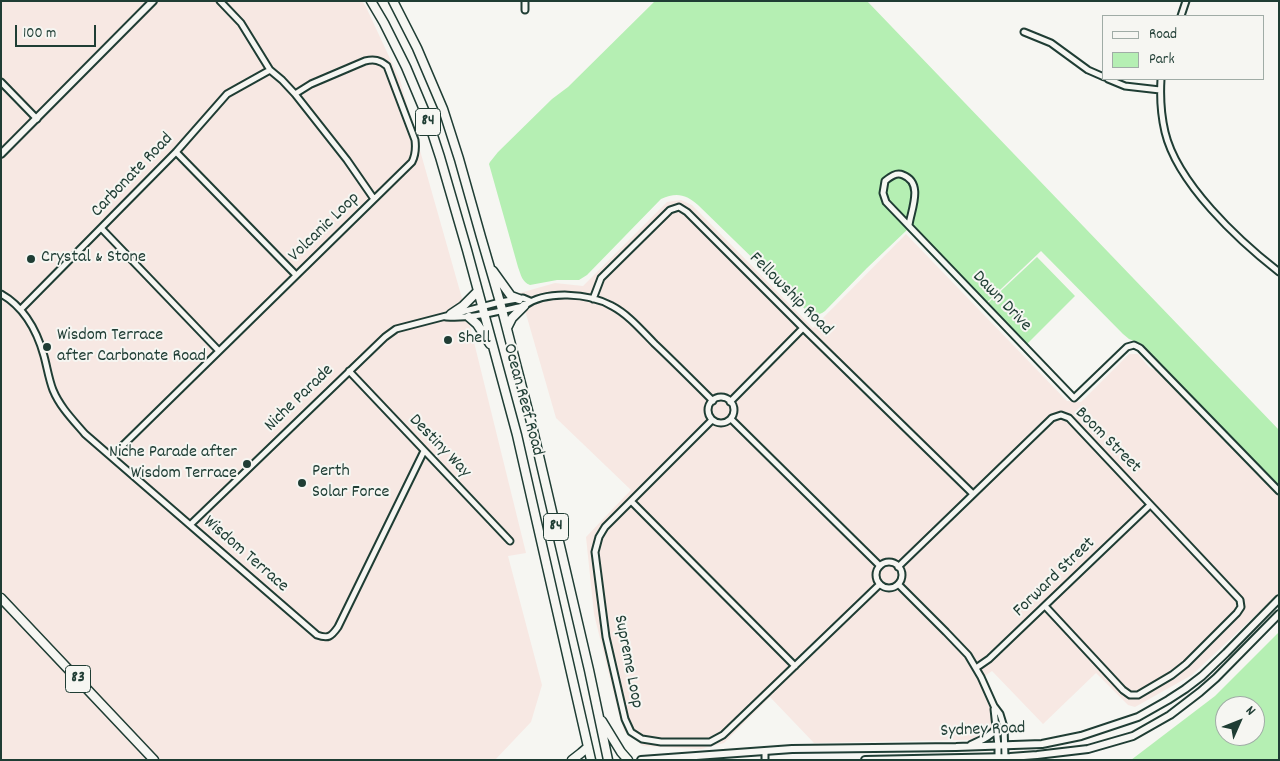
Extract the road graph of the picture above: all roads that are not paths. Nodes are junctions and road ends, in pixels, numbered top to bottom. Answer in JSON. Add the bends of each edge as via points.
{"nodes":[{"id":1,"x":220,"y":1,"type":"edge"},
{"id":2,"x":371,"y":1,"type":"edge"},
{"id":3,"x":393,"y":1,"type":"edge"},
{"id":4,"x":525,"y":1,"type":"edge"},
{"id":5,"x":1186,"y":1,"type":"edge"},
{"id":6,"x":153,"y":2,"type":"edge"},
{"id":7,"x":525,"y":10,"type":"dead end"},
{"id":8,"x":1181,"y":15,"type":"edge"},
{"id":9,"x":1024,"y":32,"type":"dead end"},
{"id":10,"x":270,"y":70,"type":"junction"},
{"id":11,"x":1102,"y":76,"type":"edge"},
{"id":12,"x":1110,"y":80,"type":"edge"},
{"id":13,"x":1162,"y":80,"type":"edge"},
{"id":14,"x":1,"y":82,"type":"edge"},
{"id":15,"x":1160,"y":90,"type":"junction"},
{"id":16,"x":295,"y":94,"type":"junction"},
{"id":17,"x":37,"y":119,"type":"junction"},
{"id":18,"x":176,"y":152,"type":"junction"},
{"id":19,"x":1,"y":154,"type":"edge"},
{"id":20,"x":374,"y":199,"type":"junction"},
{"id":21,"x":909,"y":225,"type":"junction"},
{"id":22,"x":100,"y":228,"type":"junction"},
{"id":23,"x":489,"y":265,"type":"junction"},
{"id":24,"x":1279,"y":272,"type":"edge"},
{"id":25,"x":296,"y":276,"type":"junction"},
{"id":26,"x":478,"y":291,"type":"junction"},
{"id":27,"x":1,"y":294,"type":"edge"},
{"id":28,"x":593,"y":299,"type":"junction"},
{"id":29,"x":524,"y":302,"type":"junction"},
{"id":30,"x":501,"y":306,"type":"junction"},
{"id":31,"x":21,"y":309,"type":"junction"},
{"id":32,"x":483,"y":310,"type":"junction"},
{"id":33,"x":447,"y":316,"type":"junction"},
{"id":34,"x":469,"y":317,"type":"junction"},
{"id":35,"x":507,"y":328,"type":"junction"},
{"id":36,"x":803,"y":328,"type":"junction"},
{"id":37,"x":494,"y":350,"type":"junction"},
{"id":38,"x":219,"y":351,"type":"junction"},
{"id":39,"x":349,"y":372,"type":"junction"},
{"id":40,"x":713,"y":401,"type":"junction"},
{"id":41,"x":730,"y":402,"type":"junction"},
{"id":42,"x":731,"y":419,"type":"junction"},
{"id":43,"x":712,"y":420,"type":"junction"},
{"id":44,"x":424,"y":451,"type":"junction"},
{"id":45,"x":112,"y":456,"type":"junction"},
{"id":46,"x":1279,"y":491,"type":"edge"},
{"id":47,"x":974,"y":494,"type":"junction"},
{"id":48,"x":631,"y":501,"type":"junction"},
{"id":49,"x":1150,"y":505,"type":"junction"},
{"id":50,"x":190,"y":525,"type":"junction"},
{"id":51,"x":510,"y":542,"type":"dead end"},
{"id":52,"x":880,"y":566,"type":"junction"},
{"id":53,"x":898,"y":567,"type":"junction"},
{"id":54,"x":880,"y":584,"type":"junction"},
{"id":55,"x":898,"y":584,"type":"junction"},
{"id":56,"x":1,"y":598,"type":"edge"},
{"id":57,"x":1279,"y":599,"type":"edge"},
{"id":58,"x":1045,"y":606,"type":"junction"},
{"id":59,"x":1279,"y":614,"type":"edge"},
{"id":60,"x":795,"y":666,"type":"junction"},
{"id":61,"x":976,"y":668,"type":"junction"},
{"id":62,"x":994,"y":706,"type":"junction"},
{"id":63,"x":598,"y":712,"type":"junction"},
{"id":64,"x":996,"y":728,"type":"junction"},
{"id":65,"x":1002,"y":745,"type":"junction"},
{"id":66,"x":588,"y":747,"type":"junction"},
{"id":67,"x":968,"y":747,"type":"junction"},
{"id":68,"x":901,"y":748,"type":"junction"},
{"id":69,"x":765,"y":751,"type":"junction"},
{"id":70,"x":1002,"y":757,"type":"junction"},
{"id":71,"x":901,"y":759,"type":"edge"},
{"id":72,"x":154,"y":760,"type":"edge"},
{"id":73,"x":572,"y":760,"type":"edge"},
{"id":74,"x":591,"y":760,"type":"edge"},
{"id":75,"x":608,"y":760,"type":"edge"},
{"id":76,"x":628,"y":760,"type":"edge"},
{"id":77,"x":641,"y":760,"type":"edge"},
{"id":78,"x":765,"y":760,"type":"edge"},
{"id":79,"x":865,"y":760,"type":"edge"}],
"edges":[{"from":1,"to":10,"type":"street","via":[[241,23]]},
{"from":2,"to":26,"type":"main road","name":"Ocean Reef Road","number":"84","via":[[394,43],[426,117]]},
{"from":3,"to":23,"type":"main road","name":"Ocean Reef Road","number":"84","via":[[443,109]]},
{"from":4,"to":7,"type":"street"},
{"from":5,"to":8,"type":"street"},
{"from":6,"to":17,"type":"street"},
{"from":9,"to":11,"type":"street","via":[[1051,43]]},
{"from":10,"to":16,"type":"street"},
{"from":10,"to":18,"type":"street","name":"Carbonate Road","via":[[227,94]]},
{"from":12,"to":15,"type":"street","via":[[1125,86]]},
{"from":13,"to":15,"type":"street"},
{"from":14,"to":17,"type":"street"},
{"from":15,"to":24,"type":"street","via":[[1165,133],[1192,186],[1237,236]]},
{"from":16,"to":20,"type":"street","via":[[342,152]]},
{"from":16,"to":20,"type":"street","name":"Volcanic Loop","via":[[365,61],[376,60],[387,66],[416,149],[412,162]]},
{"from":17,"to":19,"type":"street"},
{"from":18,"to":22,"type":"street","name":"Carbonate Road"},
{"from":18,"to":25,"type":"street"},
{"from":20,"to":25,"type":"street","name":"Volcanic Loop"},
{"from":21,"to":21,"type":"street","name":"Dawn Drive","via":[[886,202],[883,193],[885,181],[893,175],[904,175],[912,182],[915,197]]},
{"from":21,"to":46,"type":"street","name":"Dawn Drive","via":[[1074,398],[1127,347],[1140,348]]},
{"from":22,"to":31,"type":"street","name":"Carbonate Road"},
{"from":22,"to":38,"type":"street"},
{"from":23,"to":29,"type":"main road","via":[[509,293]]},
{"from":23,"to":30,"type":"main road","name":"Ocean Reef Road","number":"84"},
{"from":25,"to":38,"type":"street","name":"Volcanic Loop"},
{"from":26,"to":32,"type":"main road","name":"Ocean Reef Road","number":"84"},
{"from":26,"to":33,"type":"main road"},
{"from":27,"to":31,"type":"street","name":"Wisdom Terrace"},
{"from":28,"to":29,"type":"street","name":"Niche Parade","via":[[558,295]]},
{"from":28,"to":36,"type":"street","name":"Fellowship Road","via":[[601,278],[670,210],[678,207],[687,212]]},
{"from":28,"to":40,"type":"street","name":"Niche Parade","via":[[612,306],[631,320]]},
{"from":29,"to":30,"type":"street","name":"Niche Parade"},
{"from":29,"to":35,"type":"main road"},
{"from":30,"to":32,"type":"street","name":"Niche Parade"},
{"from":30,"to":35,"type":"main road","name":"Ocean Reef Road","number":"84"},
{"from":31,"to":45,"type":"street","name":"Wisdom Terrace","via":[[34,328],[53,390],[66,414]]},
{"from":32,"to":33,"type":"street","name":"Niche Parade"},
{"from":32,"to":34,"type":"street","name":"Niche Parade"},
{"from":32,"to":37,"type":"main road","name":"Ocean Reef Road","number":"84"},
{"from":33,"to":34,"type":"street","name":"Niche Parade"},
{"from":33,"to":39,"type":"street","name":"Niche Parade","via":[[396,329]]},
{"from":34,"to":37,"type":"main road"},
{"from":35,"to":63,"type":"main road","name":"Ocean Reef Road","number":"84"},
{"from":36,"to":41,"type":"street"},
{"from":36,"to":47,"type":"street","name":"Fellowship Road"},
{"from":37,"to":66,"type":"main road","name":"Ocean Reef Road","number":"84","via":[[521,453]]},
{"from":38,"to":45,"type":"street","name":"Volcanic Loop"},
{"from":39,"to":44,"type":"street","name":"Destiny Way"},
{"from":39,"to":50,"type":"street","name":"Niche Parade"},
{"from":40,"to":41,"type":"street","via":[[725,398]]},
{"from":40,"to":43,"type":"street","via":[[709,408]]},
{"from":41,"to":42,"type":"street","via":[[734,407]]},
{"from":42,"to":43,"type":"street","via":[[724,423]]},
{"from":42,"to":52,"type":"street"},
{"from":43,"to":48,"type":"street","name":"Supreme Loop"},
{"from":44,"to":50,"type":"street","name":"Wisdom Terrace","via":[[338,627],[329,636],[317,635]]},
{"from":44,"to":51,"type":"street","name":"Destiny Way"},
{"from":45,"to":50,"type":"street","name":"Wisdom Terrace"},
{"from":47,"to":49,"type":"street","name":"Boom Street","via":[[1052,418],[1061,415],[1069,418]]},
{"from":47,"to":53,"type":"street","name":"Boom Street"},
{"from":48,"to":60,"type":"street"},
{"from":48,"to":60,"type":"street","name":"Supreme Loop","via":[[605,527],[596,552],[606,637],[631,732],[642,739],[661,742],[710,742],[723,735]]},
{"from":49,"to":58,"type":"street","name":"Forward Street"},
{"from":49,"to":58,"type":"street","name":"Boom Street","via":[[1240,600],[1241,607],[1237,613],[1186,664],[1138,695],[1130,695]]},
{"from":52,"to":53,"type":"street","via":[[888,562]]},
{"from":52,"to":54,"type":"street","via":[[876,577]]},
{"from":53,"to":55,"type":"street","via":[[902,576]]},
{"from":54,"to":55,"type":"street","via":[[887,588]]},
{"from":54,"to":60,"type":"street","name":"Supreme Loop"},
{"from":55,"to":61,"type":"street","via":[[968,655]]},
{"from":56,"to":72,"type":"main road","number":"83"},
{"from":57,"to":65,"type":"street","name":"Sydney Road","via":[[1202,676],[1138,717],[1081,736],[1042,744]]},
{"from":58,"to":61,"type":"street","name":"Forward Street"},
{"from":59,"to":70,"type":"street","name":"Sydney Road","via":[[1200,692],[1170,716],[1140,732],[1088,749]]},
{"from":61,"to":62,"type":"street"},
{"from":62,"to":64,"type":"street"},
{"from":62,"to":65,"type":"street","via":[[1004,727]]},
{"from":63,"to":75,"type":"main road","name":"Ocean Reef Road","number":"84"},
{"from":63,"to":76,"type":"main road"},
{"from":64,"to":65,"type":"street"},
{"from":64,"to":67,"type":"street","via":[[992,734]]},
{"from":65,"to":67,"type":"street","name":"Sydney Road"},
{"from":65,"to":70,"type":"street"},
{"from":66,"to":73,"type":"main road"},
{"from":66,"to":74,"type":"main road","name":"Ocean Reef Road","number":"84"},
{"from":67,"to":68,"type":"street","name":"Sydney Road"},
{"from":68,"to":69,"type":"street","name":"Sydney Road"},
{"from":68,"to":71,"type":"street"},
{"from":69,"to":77,"type":"street","name":"Sydney Road"},
{"from":69,"to":78,"type":"street"},
{"from":70,"to":71,"type":"street","name":"Sydney Road"},
{"from":71,"to":79,"type":"street","name":"Sydney Road"}]}
